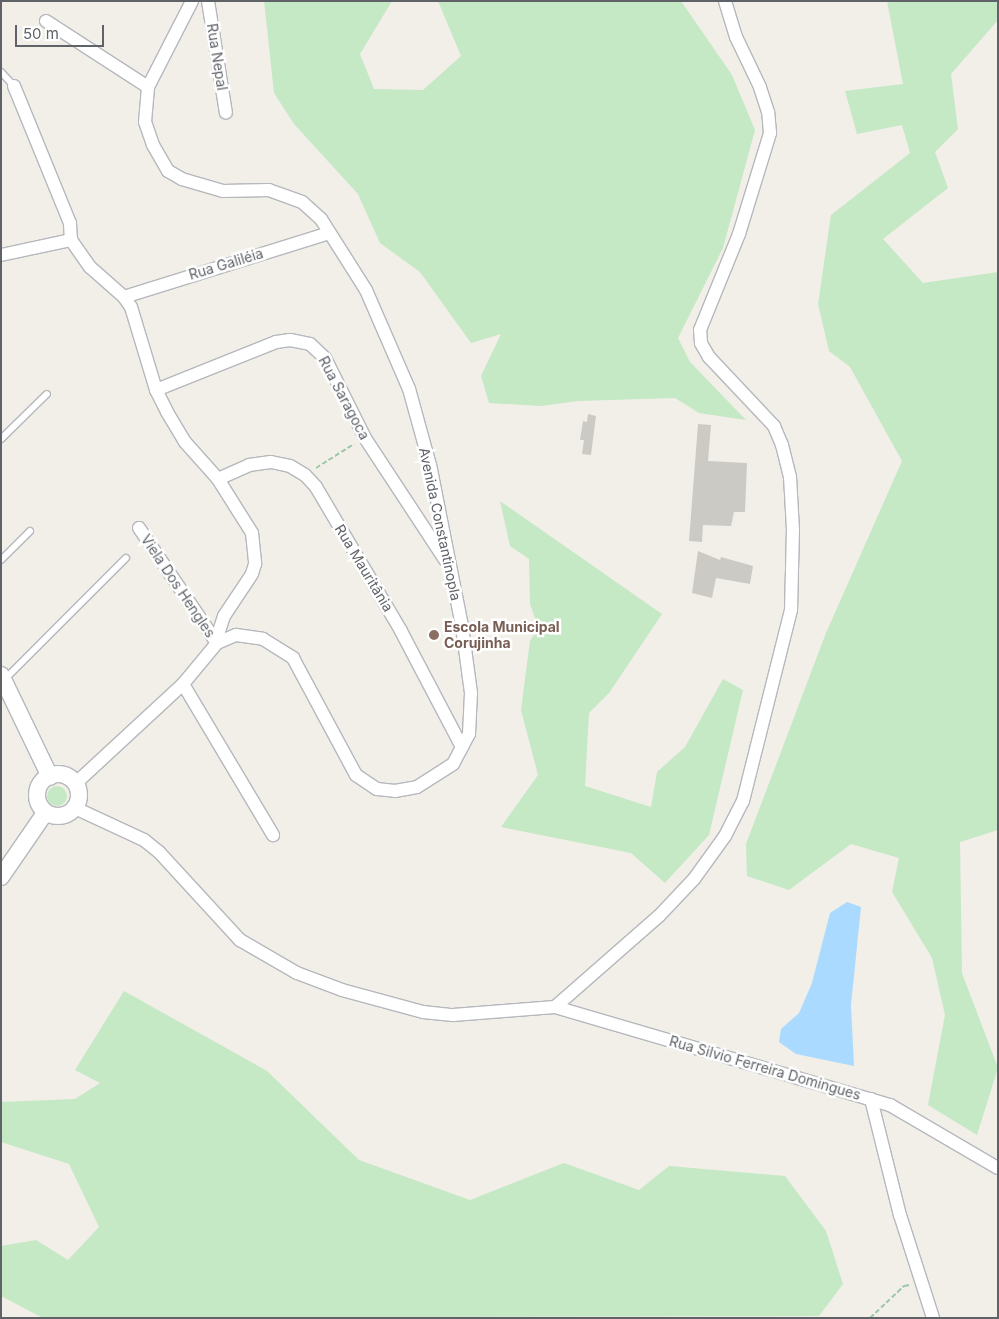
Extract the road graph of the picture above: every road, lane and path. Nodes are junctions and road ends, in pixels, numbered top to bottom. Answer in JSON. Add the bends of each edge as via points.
{"nodes":[{"id":1,"x":192,"y":1,"type":"edge"},
{"id":2,"x":208,"y":1,"type":"edge"},
{"id":3,"x":724,"y":1,"type":"edge"},
{"id":4,"x":46,"y":22,"type":"dead end"},
{"id":5,"x":1,"y":72,"type":"edge"},
{"id":6,"x":14,"y":86,"type":"joint"},
{"id":7,"x":148,"y":87,"type":"junction"},
{"id":8,"x":226,"y":113,"type":"dead end"},
{"id":9,"x":329,"y":233,"type":"junction"},
{"id":10,"x":71,"y":240,"type":"junction"},
{"id":11,"x":1,"y":255,"type":"edge"},
{"id":12,"x":124,"y":297,"type":"junction"},
{"id":13,"x":156,"y":390,"type":"junction"},
{"id":14,"x":47,"y":394,"type":"dead end"},
{"id":15,"x":365,"y":438,"type":"junction"},
{"id":16,"x":1,"y":439,"type":"edge"},
{"id":17,"x":305,"y":475,"type":"junction"},
{"id":18,"x":218,"y":479,"type":"junction"},
{"id":19,"x":139,"y":528,"type":"dead end"},
{"id":20,"x":30,"y":531,"type":"dead end"},
{"id":21,"x":126,"y":558,"type":"dead end"},
{"id":22,"x":1,"y":560,"type":"edge"},
{"id":23,"x":449,"y":566,"type":"junction"},
{"id":24,"x":217,"y":642,"type":"junction"},
{"id":25,"x":3,"y":677,"type":"edge"},
{"id":26,"x":183,"y":684,"type":"junction"},
{"id":27,"x":462,"y":747,"type":"junction"},
{"id":28,"x":50,"y":777,"type":"junction"},
{"id":29,"x":76,"y":784,"type":"junction"},
{"id":30,"x":75,"y":808,"type":"junction"},
{"id":31,"x":45,"y":813,"type":"junction"},
{"id":32,"x":273,"y":835,"type":"dead end"},
{"id":33,"x":1,"y":876,"type":"edge"},
{"id":34,"x":556,"y":1006,"type":"junction"},
{"id":35,"x":871,"y":1099,"type":"junction"},
{"id":36,"x":998,"y":1168,"type":"edge"},
{"id":37,"x":923,"y":1282,"type":"junction"},
{"id":38,"x":870,"y":1318,"type":"edge"},
{"id":39,"x":933,"y":1318,"type":"edge"}],
"edges":[{"from":1,"to":7,"type":"street","name":"Avenida Constantinopla"},
{"from":2,"to":8,"type":"street","name":"Rua Nepal"},
{"from":3,"to":34,"type":"street","via":[[736,37],[760,87],[768,112],[770,134],[739,234],[700,330],[701,343],[709,356],[774,426],[782,445],[790,478],[794,530],[791,610],[742,801],[725,836],[694,879],[659,916]]},
{"from":4,"to":7,"type":"street"},
{"from":5,"to":6,"type":"lane"},
{"from":6,"to":10,"type":"street","via":[[70,223]]},
{"from":7,"to":9,"type":"street","name":"Avenida Constantinopla","via":[[144,122],[168,171],[182,179],[223,191],[269,190],[293,198],[312,209]]},
{"from":9,"to":12,"type":"street","name":"Rua Galiléia"},
{"from":9,"to":23,"type":"street","name":"Avenida Constantinopla","via":[[366,290],[409,389],[430,465]]},
{"from":10,"to":11,"type":"street"},
{"from":10,"to":12,"type":"street","via":[[90,267]]},
{"from":12,"to":13,"type":"street","via":[[136,319]]},
{"from":13,"to":15,"type":"street","name":"Rua Saragoca","via":[[276,342],[300,341],[310,344],[325,358]]},
{"from":13,"to":18,"type":"street","via":[[185,442]]},
{"from":14,"to":16,"type":"lane"},
{"from":15,"to":17,"type":"path"},
{"from":15,"to":23,"type":"street","name":"Rua Saragoca"},
{"from":17,"to":18,"type":"street","name":"Rua Mauritânia","via":[[290,466],[271,462],[250,465]]},
{"from":17,"to":27,"type":"street","name":"Rua Mauritânia","via":[[316,487],[402,631]]},
{"from":18,"to":24,"type":"street","via":[[252,533],[255,564],[246,584],[224,616]]},
{"from":19,"to":24,"type":"street","name":"Viela Dos Hengles"},
{"from":20,"to":22,"type":"lane"},
{"from":21,"to":25,"type":"lane"},
{"from":23,"to":27,"type":"street","name":"Avenida Constantinopla","via":[[462,626],[471,693],[469,734]]},
{"from":24,"to":26,"type":"street"},
{"from":24,"to":27,"type":"street","name":"Avenida Constantinopla","via":[[246,635],[263,639],[289,655],[356,774],[377,789],[395,791],[417,787],[453,764]]},
{"from":25,"to":28,"type":"street"},
{"from":26,"to":29,"type":"street"},
{"from":26,"to":32,"type":"street"},
{"from":28,"to":29,"type":"street","via":[[61,774]]},
{"from":28,"to":31,"type":"street","via":[[42,781],[37,792],[38,802]]},
{"from":29,"to":30,"type":"street","via":[[80,795]]},
{"from":30,"to":31,"type":"street","via":[[63,817]]},
{"from":30,"to":34,"type":"street","via":[[144,840],[159,852],[240,940],[297,973],[342,990],[424,1012],[481,1014]]},
{"from":31,"to":33,"type":"street"},
{"from":34,"to":35,"type":"street","name":"Rua Silvio Ferreira Domingues"},
{"from":35,"to":36,"type":"street","via":[[915,1117]]},
{"from":35,"to":37,"type":"street","name":"Rua Silvio Ferreira Domingues","via":[[900,1215]]},
{"from":37,"to":38,"type":"path","via":[[904,1286]]},
{"from":37,"to":39,"type":"street","name":"Rua Silvio Ferreira Domingues"}]}
